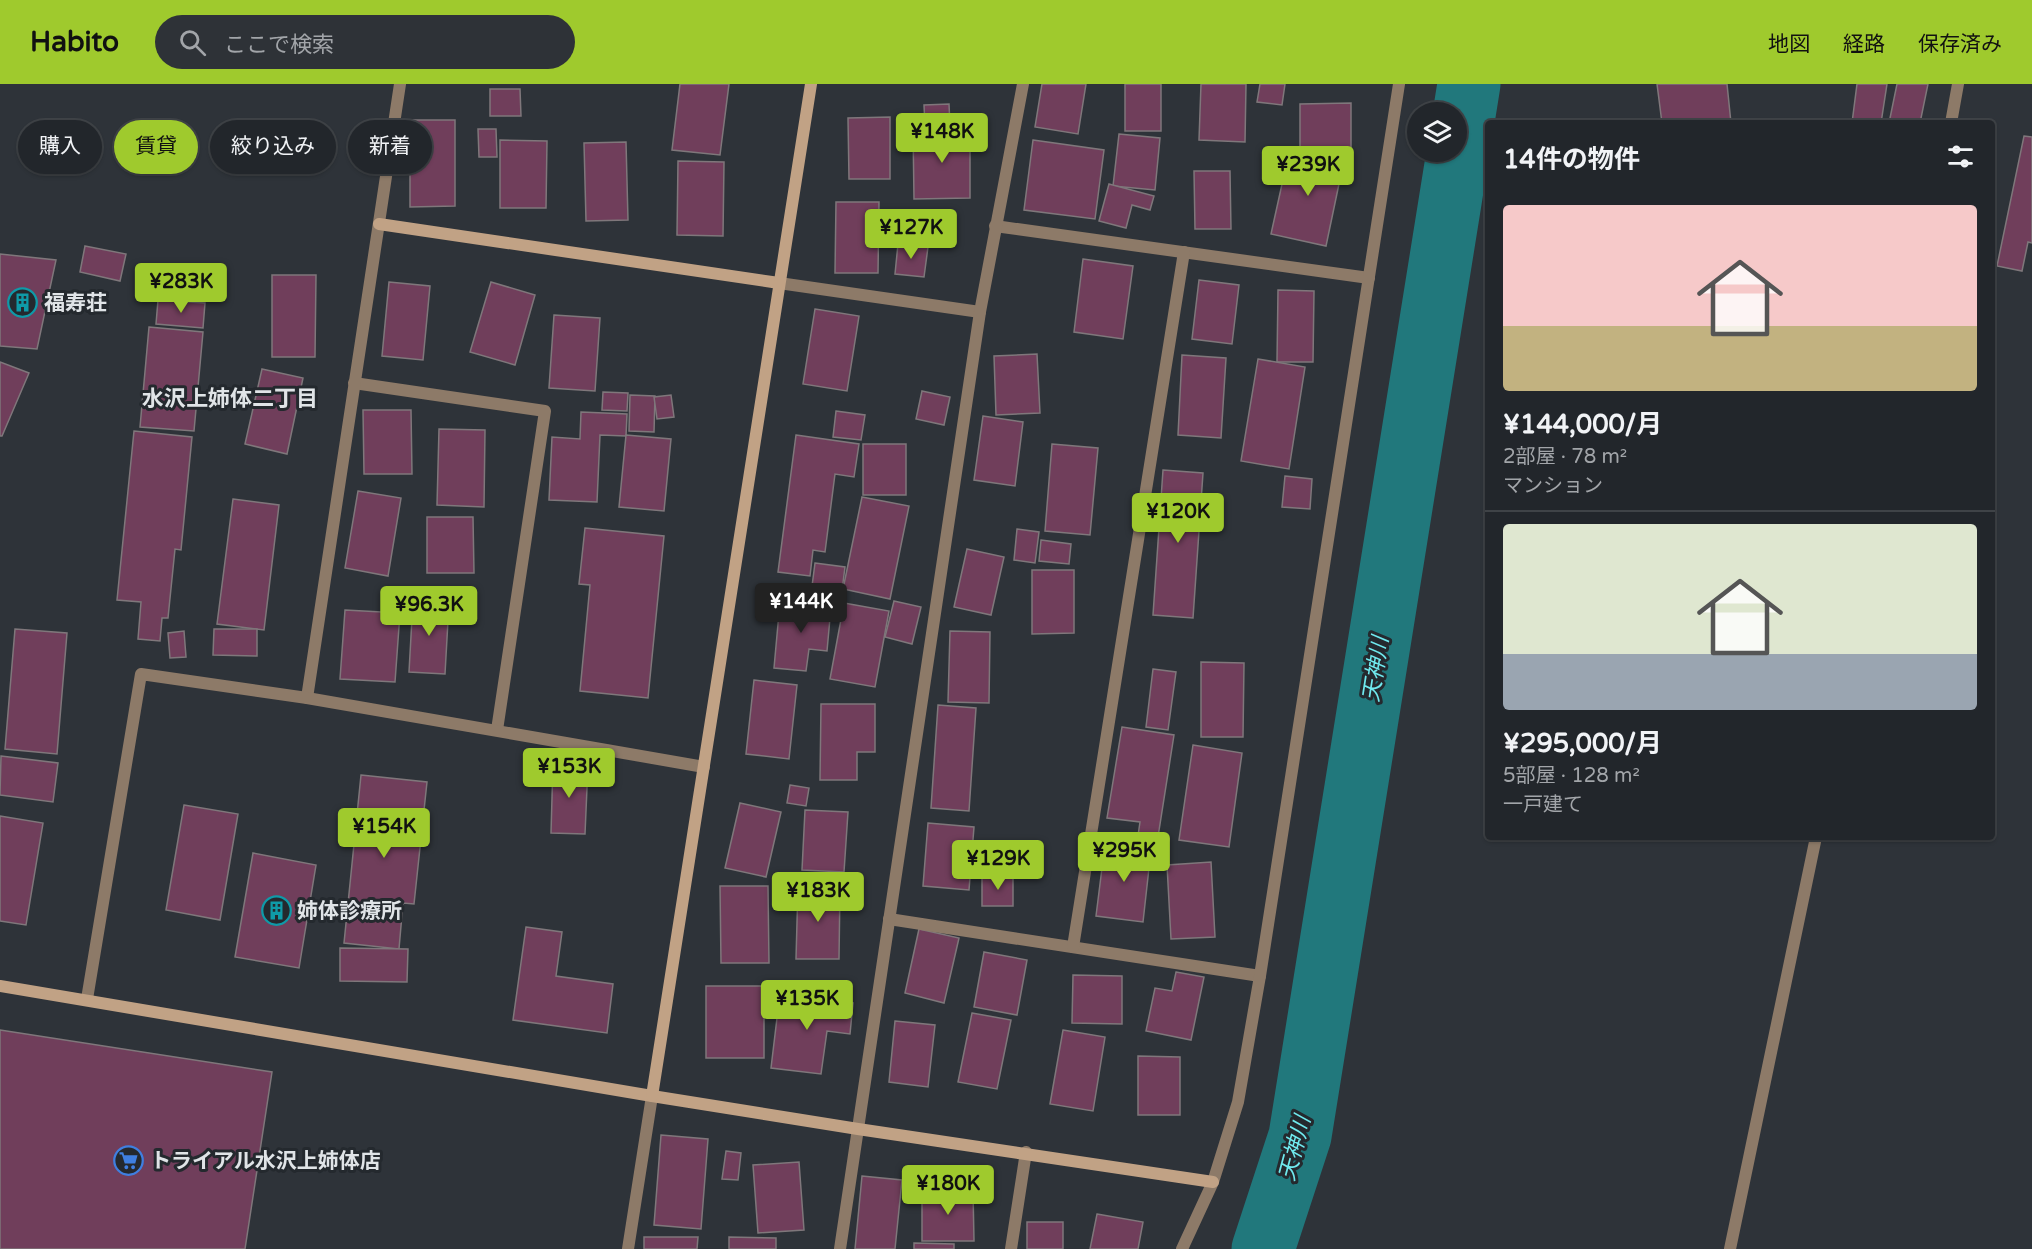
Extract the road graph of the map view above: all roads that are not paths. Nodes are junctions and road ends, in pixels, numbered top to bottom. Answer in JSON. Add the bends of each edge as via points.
{"nodes":[{"id":1,"x":400,"y":84,"type":"edge"},
{"id":2,"x":810,"y":84,"type":"edge"},
{"id":3,"x":1023,"y":84,"type":"edge"},
{"id":4,"x":1399,"y":84,"type":"edge"},
{"id":5,"x":1958,"y":84,"type":"edge"},
{"id":6,"x":1952,"y":120,"type":"edge"},
{"id":7,"x":379,"y":224,"type":"junction"},
{"id":8,"x":995,"y":226,"type":"junction"},
{"id":9,"x":1184,"y":252,"type":"junction"},
{"id":10,"x":1369,"y":278,"type":"junction"},
{"id":11,"x":779,"y":283,"type":"junction"},
{"id":12,"x":980,"y":312,"type":"junction"},
{"id":13,"x":354,"y":383,"type":"junction"},
{"id":14,"x":307,"y":698,"type":"junction"},
{"id":15,"x":497,"y":730,"type":"junction"},
{"id":16,"x":704,"y":767,"type":"junction"},
{"id":17,"x":1815,"y":840,"type":"edge"},
{"id":18,"x":889,"y":920,"type":"junction"},
{"id":19,"x":1073,"y":947,"type":"junction"},
{"id":20,"x":1260,"y":976,"type":"junction"},
{"id":21,"x":0,"y":986,"type":"edge"},
{"id":22,"x":87,"y":999,"type":"junction"},
{"id":23,"x":652,"y":1096,"type":"junction"},
{"id":24,"x":858,"y":1129,"type":"junction"},
{"id":25,"x":1026,"y":1152,"type":"junction"},
{"id":26,"x":1212,"y":1182,"type":"junction"},
{"id":27,"x":628,"y":1249,"type":"edge"},
{"id":28,"x":840,"y":1249,"type":"edge"},
{"id":29,"x":1011,"y":1249,"type":"edge"},
{"id":30,"x":1182,"y":1249,"type":"edge"},
{"id":31,"x":1730,"y":1249,"type":"edge"}],
"edges":[{"from":1,"to":7,"type":"street"},
{"from":2,"to":11,"type":"street"},
{"from":3,"to":8,"type":"street"},
{"from":4,"to":10,"type":"street"},
{"from":5,"to":6,"type":"street"},
{"from":7,"to":11,"type":"street"},
{"from":7,"to":13,"type":"street"},
{"from":8,"to":9,"type":"street"},
{"from":8,"to":12,"type":"street"},
{"from":9,"to":10,"type":"street"},
{"from":9,"to":19,"type":"street"},
{"from":10,"to":20,"type":"street"},
{"from":11,"to":12,"type":"street"},
{"from":11,"to":16,"type":"street"},
{"from":12,"to":18,"type":"street"},
{"from":13,"to":14,"type":"street"},
{"from":13,"to":15,"type":"street","via":[[545,411]]},
{"from":14,"to":15,"type":"street"},
{"from":14,"to":22,"type":"street","via":[[141,674]]},
{"from":15,"to":16,"type":"street"},
{"from":16,"to":23,"type":"street"},
{"from":17,"to":31,"type":"street"},
{"from":18,"to":19,"type":"street"},
{"from":18,"to":24,"type":"street"},
{"from":19,"to":20,"type":"street"},
{"from":20,"to":26,"type":"street","via":[[1238,1102]]},
{"from":21,"to":22,"type":"street"},
{"from":22,"to":23,"type":"street"},
{"from":23,"to":24,"type":"street"},
{"from":23,"to":27,"type":"street"},
{"from":24,"to":25,"type":"street"},
{"from":24,"to":28,"type":"street"},
{"from":25,"to":26,"type":"street"},
{"from":25,"to":29,"type":"street"},
{"from":26,"to":30,"type":"street"}]}
